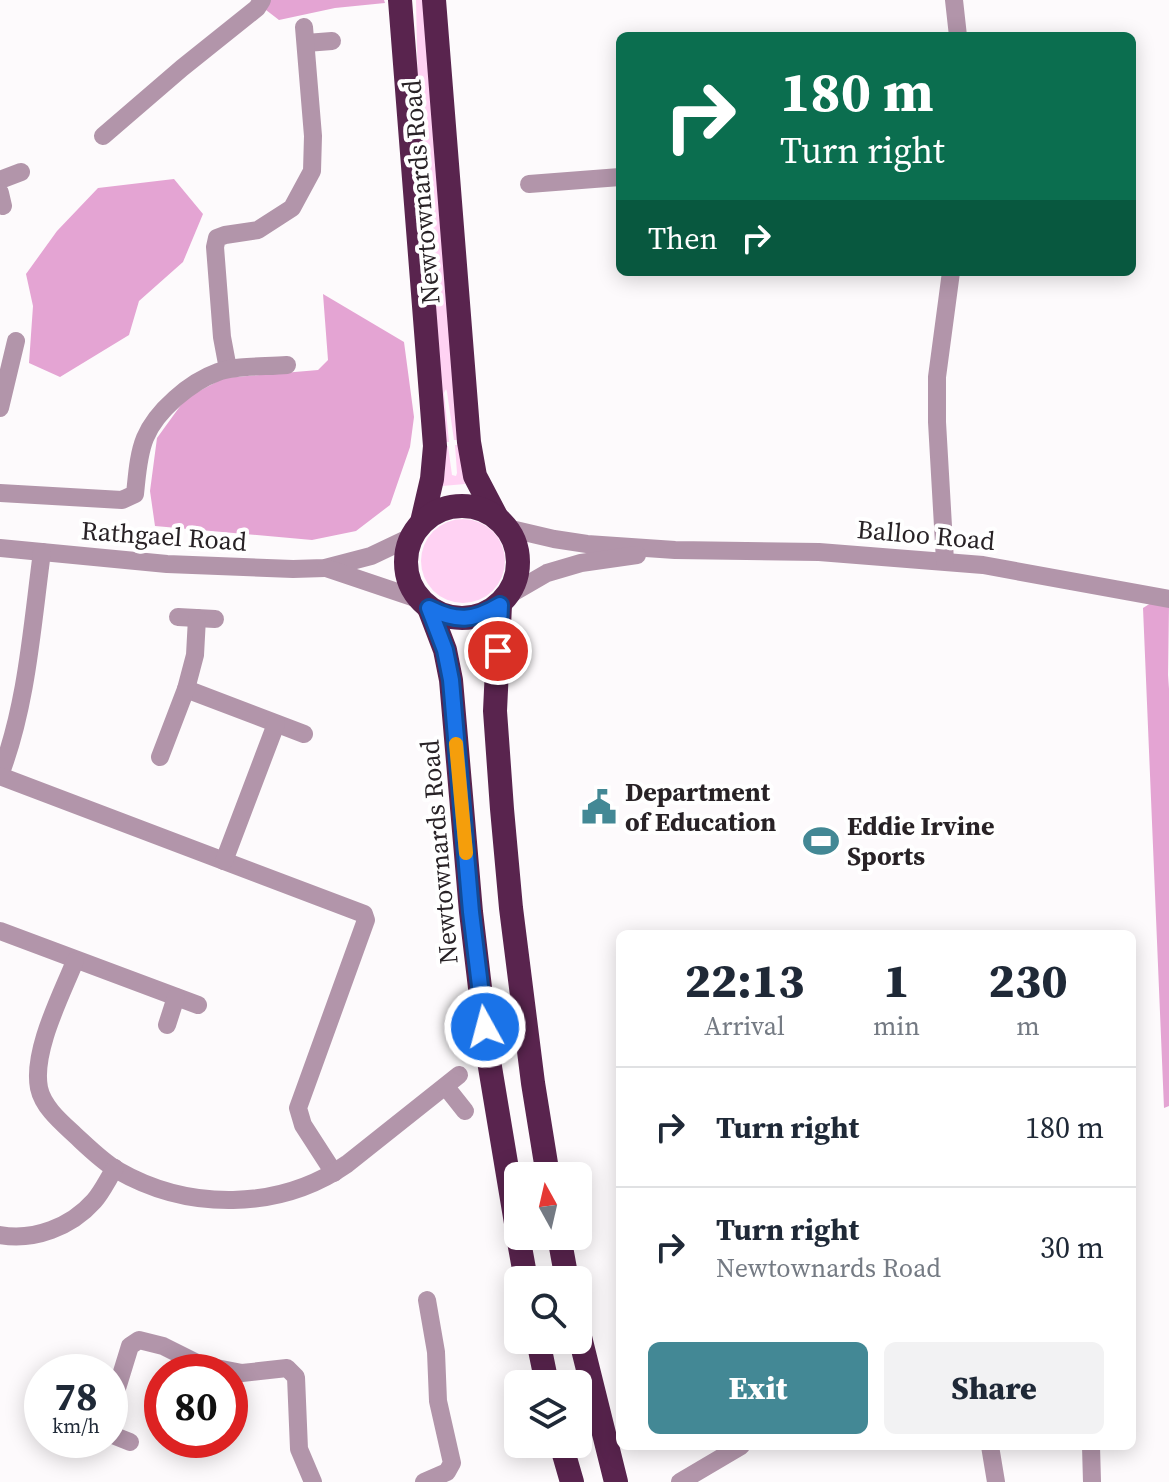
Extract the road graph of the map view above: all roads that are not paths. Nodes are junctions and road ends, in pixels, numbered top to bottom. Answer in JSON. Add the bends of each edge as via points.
{"nodes":[{"id":1,"x":262,"y":0,"type":"edge"},
{"id":2,"x":400,"y":0,"type":"edge"},
{"id":3,"x":408,"y":0,"type":"edge"},
{"id":4,"x":434,"y":0,"type":"edge"},
{"id":5,"x":954,"y":0,"type":"edge"},
{"id":6,"x":958,"y":32,"type":"edge"},
{"id":7,"x":332,"y":41,"type":"dead end"},
{"id":8,"x":404,"y":44,"type":"junction"},
{"id":9,"x":103,"y":136,"type":"dead end"},
{"id":10,"x":21,"y":172,"type":"dead end"},
{"id":11,"x":616,"y":177,"type":"edge"},
{"id":12,"x":0,"y":180,"type":"edge"},
{"id":13,"x":529,"y":184,"type":"dead end"},
{"id":14,"x":950,"y":276,"type":"edge"},
{"id":15,"x":9,"y":350,"type":"edge"},
{"id":16,"x":287,"y":365,"type":"dead end"},
{"id":17,"x":228,"y":369,"type":"junction"},
{"id":18,"x":0,"y":408,"type":"edge"},
{"id":19,"x":0,"y":493,"type":"edge"},
{"id":20,"x":502,"y":523,"type":"junction"},
{"id":21,"x":417,"y":530,"type":"junction"},
{"id":22,"x":0,"y":548,"type":"edge"},
{"id":23,"x":675,"y":550,"type":"junction"},
{"id":24,"x":42,"y":552,"type":"junction"},
{"id":25,"x":945,"y":561,"type":"junction"},
{"id":26,"x":325,"y":568,"type":"junction"},
{"id":27,"x":1169,"y":599,"type":"edge"},
{"id":28,"x":504,"y":600,"type":"junction"},
{"id":29,"x":424,"y":603,"type":"junction"},
{"id":30,"x":197,"y":618,"type":"dead end"},
{"id":31,"x":186,"y":689,"type":"junction"},
{"id":32,"x":276,"y":724,"type":"junction"},
{"id":33,"x":304,"y":734,"type":"dead end"},
{"id":34,"x":160,"y":757,"type":"dead end"},
{"id":35,"x":0,"y":776,"type":"edge"},
{"id":36,"x":224,"y":861,"type":"junction"},
{"id":37,"x":0,"y":931,"type":"edge"},
{"id":38,"x":75,"y":961,"type":"junction"},
{"id":39,"x":176,"y":997,"type":"junction"},
{"id":40,"x":198,"y":1005,"type":"dead end"},
{"id":41,"x":167,"y":1025,"type":"dead end"},
{"id":42,"x":465,"y":1111,"type":"dead end"},
{"id":43,"x":506,"y":1162,"type":"edge"},
{"id":44,"x":546,"y":1162,"type":"edge"},
{"id":45,"x":115,"y":1168,"type":"junction"},
{"id":46,"x":334,"y":1173,"type":"junction"},
{"id":47,"x":0,"y":1235,"type":"edge"},
{"id":48,"x":427,"y":1300,"type":"dead end"},
{"id":49,"x":128,"y":1354,"type":"edge"},
{"id":50,"x":584,"y":1354,"type":"edge"},
{"id":51,"x":734,"y":1450,"type":"edge"},
{"id":52,"x":991,"y":1450,"type":"edge"},
{"id":53,"x":1091,"y":1450,"type":"edge"},
{"id":54,"x":565,"y":1458,"type":"edge"},
{"id":55,"x":313,"y":1482,"type":"edge"},
{"id":56,"x":424,"y":1482,"type":"edge"},
{"id":57,"x":572,"y":1482,"type":"edge"},
{"id":58,"x":616,"y":1482,"type":"edge"},
{"id":59,"x":680,"y":1482,"type":"edge"},
{"id":60,"x":996,"y":1482,"type":"edge"},
{"id":61,"x":1092,"y":1482,"type":"edge"}],
"edges":[{"from":1,"to":9,"type":"street"},
{"from":2,"to":8,"type":"highway","name":"Newtownards Road"},
{"from":3,"to":8,"type":"highway"},
{"from":4,"to":20,"type":"highway","name":"Newtownards Road","via":[[469,442],[475,476]]},
{"from":5,"to":6,"type":"street"},
{"from":7,"to":17,"type":"street","via":[[305,35],[312,171],[292,208],[258,230],[217,238]]},
{"from":8,"to":21,"type":"highway","name":"Newtownards Road","via":[[435,446]]},
{"from":10,"to":12,"type":"street"},
{"from":11,"to":13,"type":"street"},
{"from":14,"to":25,"type":"street","via":[[937,377]]},
{"from":15,"to":18,"type":"street"},
{"from":16,"to":17,"type":"street"},
{"from":17,"to":19,"type":"street","via":[[181,393],[159,415],[145,438],[135,494],[122,500]]},
{"from":20,"to":21,"type":"highway","via":[[483,510],[451,507]]},
{"from":20,"to":23,"type":"street","name":"Balloo Road","via":[[554,539]]},
{"from":20,"to":28,"type":"highway","via":[[519,555],[515,583]]},
{"from":21,"to":26,"type":"street","name":"Rathgael Road","via":[[371,556]]},
{"from":21,"to":29,"type":"highway","via":[[406,554],[406,572]]},
{"from":22,"to":24,"type":"street","name":"Rathgael Road"},
{"from":23,"to":25,"type":"street","name":"Balloo Road"},
{"from":23,"to":28,"type":"street","name":"Balloo Road","via":[[581,563],[547,573]]},
{"from":24,"to":26,"type":"street","name":"Rathgael Road","via":[[167,564]]},
{"from":24,"to":35,"type":"street","via":[[15,731]]},
{"from":25,"to":27,"type":"street","name":"Balloo Road"},
{"from":26,"to":29,"type":"street","name":"Rathgael Road"},
{"from":28,"to":29,"type":"highway","via":[[484,615],[465,619],[446,617]]},
{"from":28,"to":44,"type":"highway","via":[[495,711],[502,809]]},
{"from":29,"to":43,"type":"highway","name":"Newtownards Road","via":[[445,650],[451,680],[471,912]]},
{"from":30,"to":31,"type":"street"},
{"from":31,"to":32,"type":"street"},
{"from":31,"to":34,"type":"street"},
{"from":32,"to":33,"type":"street"},
{"from":32,"to":36,"type":"street"},
{"from":35,"to":36,"type":"street"},
{"from":36,"to":46,"type":"street","via":[[361,912],[366,920],[298,1108]]},
{"from":37,"to":38,"type":"street"},
{"from":38,"to":39,"type":"street"},
{"from":38,"to":45,"type":"street","via":[[38,1059],[39,1089],[57,1118]]},
{"from":39,"to":40,"type":"street"},
{"from":39,"to":41,"type":"street"},
{"from":42,"to":46,"type":"street","via":[[453,1081]]},
{"from":45,"to":46,"type":"street","via":[[172,1193],[211,1200],[250,1200],[293,1191]]},
{"from":45,"to":47,"type":"street","via":[[94,1201],[67,1225]]},
{"from":48,"to":56,"type":"street","via":[[438,1401],[452,1463],[447,1472]]},
{"from":49,"to":55,"type":"street","via":[[139,1340],[228,1371],[287,1368],[296,1377],[299,1449]]},
{"from":50,"to":58,"type":"highway"},
{"from":51,"to":59,"type":"street"},
{"from":52,"to":60,"type":"street"},
{"from":53,"to":61,"type":"street"},
{"from":54,"to":57,"type":"highway"}]}
